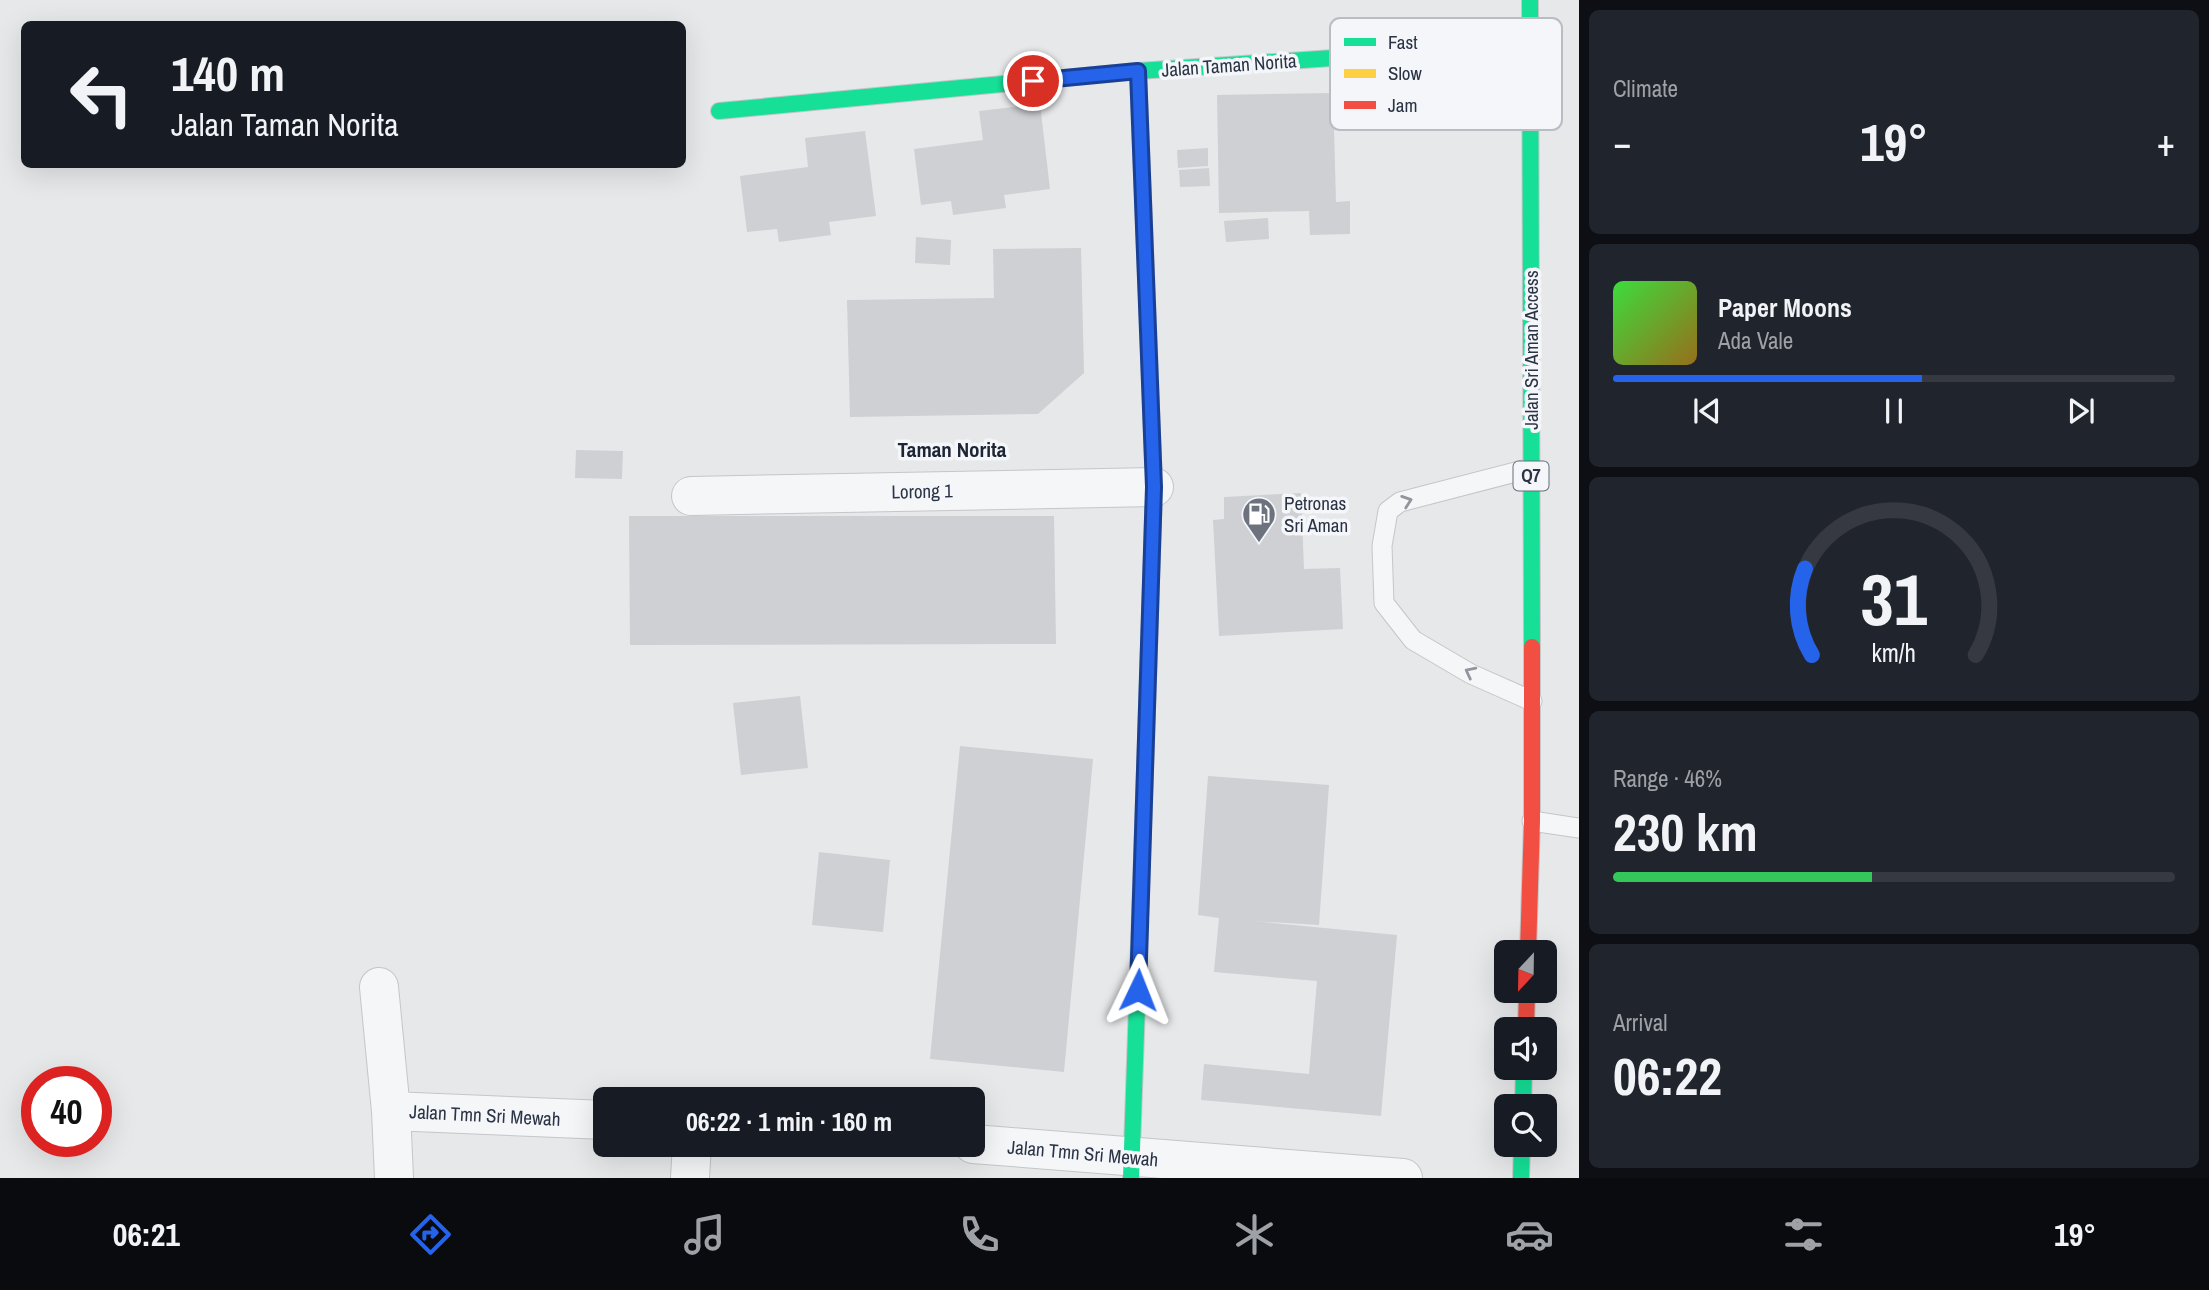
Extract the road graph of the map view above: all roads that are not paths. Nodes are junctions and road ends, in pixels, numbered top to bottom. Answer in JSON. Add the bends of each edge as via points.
{"nodes":[{"id":1,"x":1530,"y":0,"type":"edge"},
{"id":2,"x":1530,"y":18,"type":"edge"},
{"id":3,"x":1330,"y":58,"type":"edge"},
{"id":4,"x":1138,"y":71,"type":"junction"},
{"id":5,"x":719,"y":111,"type":"dead end"},
{"id":6,"x":1530,"y":130,"type":"edge"},
{"id":7,"x":1531,"y":468,"type":"junction"},
{"id":8,"x":1154,"y":487,"type":"junction"},
{"id":9,"x":691,"y":496,"type":"dead end"},
{"id":10,"x":1532,"y":701,"type":"junction"},
{"id":11,"x":1532,"y":821,"type":"junction"},
{"id":12,"x":1579,"y":828,"type":"edge"},
{"id":13,"x":1528,"y":940,"type":"edge"},
{"id":14,"x":379,"y":987,"type":"dead end"},
{"id":15,"x":391,"y":1111,"type":"junction"},
{"id":16,"x":593,"y":1119,"type":"edge"},
{"id":17,"x":985,"y":1146,"type":"edge"},
{"id":18,"x":691,"y":1157,"type":"edge"},
{"id":19,"x":1522,"y":1157,"type":"edge"},
{"id":20,"x":1132,"y":1168,"type":"edge"},
{"id":21,"x":394,"y":1178,"type":"edge"},
{"id":22,"x":690,"y":1178,"type":"edge"},
{"id":23,"x":1403,"y":1178,"type":"edge"},
{"id":24,"x":1521,"y":1178,"type":"edge"}],
"edges":[{"from":1,"to":2,"type":"street","name":"Jalan Sri Aman Access","number":"Q7"},
{"from":3,"to":4,"type":"street","name":"Jalan Taman Norita"},
{"from":4,"to":5,"type":"street","name":"Jalan Taman Norita"},
{"from":4,"to":8,"type":"street"},
{"from":6,"to":7,"type":"street","name":"Jalan Sri Aman Access","number":"Q7"},
{"from":7,"to":10,"type":"street","name":"Jalan Sri Aman Access","number":"Q7"},
{"from":10,"to":7,"type":"lane","one_way":true,"via":[[1471,674],[1413,640],[1384,603],[1382,552],[1388,511],[1400,502]]},
{"from":8,"to":9,"type":"street","name":"Lorong 1"},
{"from":8,"to":20,"type":"street"},
{"from":10,"to":11,"type":"street","name":"Jalan Sri Aman Access","number":"Q7"},
{"from":11,"to":12,"type":"lane"},
{"from":11,"to":13,"type":"street","name":"Jalan Sri Aman Access","number":"Q7"},
{"from":14,"to":15,"type":"street"},
{"from":15,"to":16,"type":"street","name":"Jalan Tmn Sri Mewah"},
{"from":15,"to":21,"type":"street","name":"Jalan Tmn Sri Mewah"},
{"from":17,"to":20,"type":"street","name":"Jalan Tmn Sri Mewah"},
{"from":18,"to":22,"type":"street"},
{"from":19,"to":24,"type":"street"},
{"from":20,"to":23,"type":"street","name":"Jalan Tmn Sri Mewah"}]}
